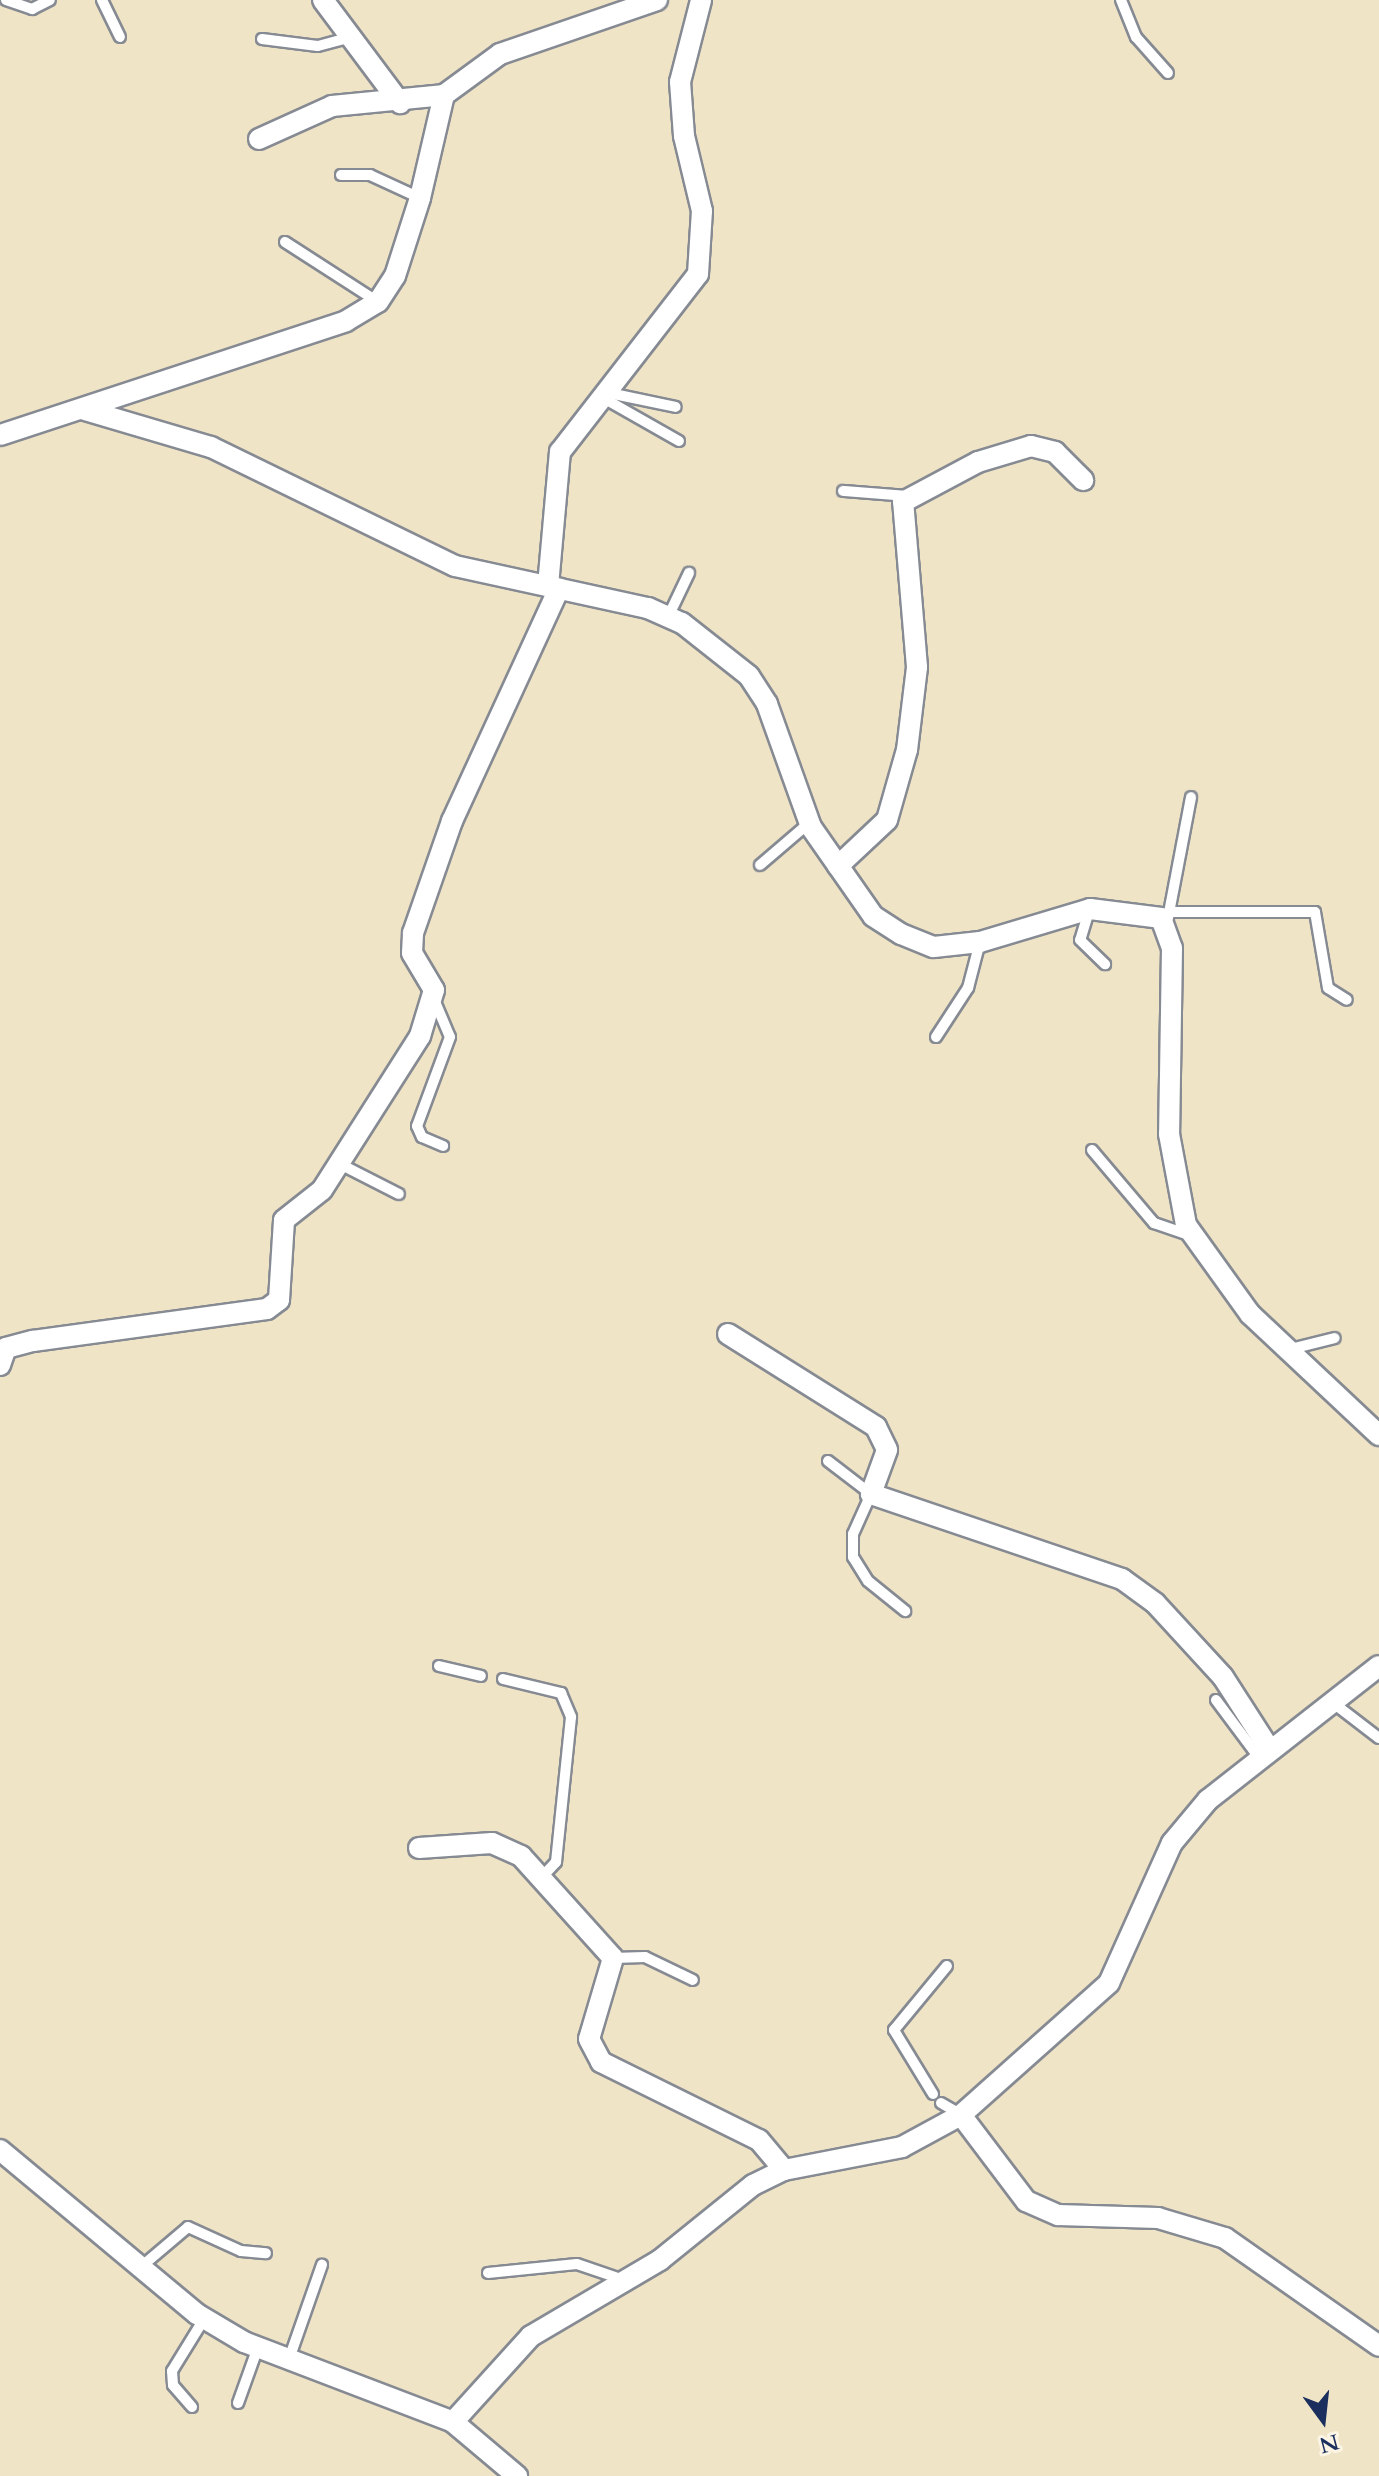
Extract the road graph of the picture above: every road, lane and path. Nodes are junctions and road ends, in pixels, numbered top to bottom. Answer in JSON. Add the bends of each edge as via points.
{"nodes":[{"id":1,"x":6,"y":0,"type":"edge"},
{"id":2,"x":50,"y":0,"type":"edge"},
{"id":3,"x":102,"y":0,"type":"edge"},
{"id":4,"x":323,"y":0,"type":"edge"},
{"id":5,"x":657,"y":0,"type":"edge"},
{"id":6,"x":701,"y":0,"type":"edge"},
{"id":7,"x":1121,"y":0,"type":"edge"},
{"id":8,"x":120,"y":37,"type":"dead end"},
{"id":9,"x":352,"y":37,"type":"junction"},
{"id":10,"x":262,"y":39,"type":"dead end"},
{"id":11,"x":1168,"y":73,"type":"dead end"},
{"id":12,"x":444,"y":95,"type":"junction"},
{"id":13,"x":400,"y":103,"type":"junction"},
{"id":14,"x":259,"y":139,"type":"dead end"},
{"id":15,"x":341,"y":175,"type":"dead end"},
{"id":16,"x":420,"y":198,"type":"junction"},
{"id":17,"x":285,"y":242,"type":"dead end"},
{"id":18,"x":378,"y":302,"type":"junction"},
{"id":19,"x":607,"y":396,"type":"junction"},
{"id":20,"x":676,"y":407,"type":"dead end"},
{"id":21,"x":85,"y":410,"type":"junction"},
{"id":22,"x":0,"y":435,"type":"edge"},
{"id":23,"x":679,"y":441,"type":"dead end"},
{"id":24,"x":1083,"y":480,"type":"dead end"},
{"id":25,"x":843,"y":491,"type":"dead end"},
{"id":26,"x":908,"y":496,"type":"junction"},
{"id":27,"x":689,"y":573,"type":"dead end"},
{"id":28,"x":554,"y":587,"type":"junction"},
{"id":29,"x":668,"y":617,"type":"junction"},
{"id":30,"x":1191,"y":797,"type":"dead end"},
{"id":31,"x":809,"y":823,"type":"junction"},
{"id":32,"x":760,"y":865,"type":"dead end"},
{"id":33,"x":838,"y":866,"type":"junction"},
{"id":34,"x":1090,"y":909,"type":"junction"},
{"id":35,"x":1168,"y":918,"type":"junction"},
{"id":36,"x":980,"y":942,"type":"junction"},
{"id":37,"x":1105,"y":964,"type":"dead end"},
{"id":38,"x":433,"y":997,"type":"junction"},
{"id":39,"x":1347,"y":1000,"type":"dead end"},
{"id":40,"x":936,"y":1037,"type":"dead end"},
{"id":41,"x":443,"y":1146,"type":"dead end"},
{"id":42,"x":1092,"y":1150,"type":"dead end"},
{"id":43,"x":340,"y":1164,"type":"junction"},
{"id":44,"x":399,"y":1194,"type":"dead end"},
{"id":45,"x":1192,"y":1236,"type":"junction"},
{"id":46,"x":728,"y":1334,"type":"dead end"},
{"id":47,"x":1335,"y":1338,"type":"dead end"},
{"id":48,"x":1287,"y":1350,"type":"junction"},
{"id":49,"x":0,"y":1365,"type":"edge"},
{"id":50,"x":1379,"y":1435,"type":"edge"},
{"id":51,"x":828,"y":1461,"type":"dead end"},
{"id":52,"x":871,"y":1494,"type":"junction"},
{"id":53,"x":905,"y":1611,"type":"dead end"},
{"id":54,"x":439,"y":1666,"type":"dead end"},
{"id":55,"x":1379,"y":1666,"type":"edge"},
{"id":56,"x":481,"y":1676,"type":"dead end"},
{"id":57,"x":503,"y":1679,"type":"dead end"},
{"id":58,"x":1216,"y":1700,"type":"dead end"},
{"id":59,"x":1332,"y":1702,"type":"junction"},
{"id":60,"x":1379,"y":1738,"type":"edge"},
{"id":61,"x":1265,"y":1755,"type":"junction"},
{"id":62,"x":419,"y":1848,"type":"dead end"},
{"id":63,"x":538,"y":1881,"type":"junction"},
{"id":64,"x":613,"y":1958,"type":"junction"},
{"id":65,"x":947,"y":1966,"type":"dead end"},
{"id":66,"x":693,"y":1980,"type":"dead end"},
{"id":67,"x":933,"y":2094,"type":"dead end"},
{"id":68,"x":941,"y":2103,"type":"dead end"},
{"id":69,"x":961,"y":2115,"type":"junction"},
{"id":70,"x":0,"y":2150,"type":"edge"},
{"id":71,"x":784,"y":2170,"type":"junction"},
{"id":72,"x":266,"y":2253,"type":"dead end"},
{"id":73,"x":322,"y":2265,"type":"dead end"},
{"id":74,"x":142,"y":2266,"type":"junction"},
{"id":75,"x":488,"y":2273,"type":"dead end"},
{"id":76,"x":625,"y":2281,"type":"junction"},
{"id":77,"x":204,"y":2319,"type":"junction"},
{"id":78,"x":1379,"y":2346,"type":"edge"},
{"id":79,"x":258,"y":2347,"type":"junction"},
{"id":80,"x":289,"y":2359,"type":"junction"},
{"id":81,"x":238,"y":2403,"type":"dead end"},
{"id":82,"x":192,"y":2407,"type":"dead end"},
{"id":83,"x":453,"y":2422,"type":"junction"},
{"id":84,"x":517,"y":2476,"type":"edge"}],
"edges":[{"from":1,"to":2,"type":"lane","via":[[32,9]]},
{"from":3,"to":8,"type":"lane"},
{"from":4,"to":9,"type":"street"},
{"from":5,"to":12,"type":"street","via":[[500,54]]},
{"from":6,"to":19,"type":"street","via":[[680,82],[684,136],[702,211],[698,274]]},
{"from":7,"to":11,"type":"lane","via":[[1136,37]]},
{"from":9,"to":10,"type":"lane","via":[[318,46]]},
{"from":9,"to":13,"type":"street"},
{"from":12,"to":13,"type":"street"},
{"from":12,"to":16,"type":"street"},
{"from":13,"to":14,"type":"street","via":[[332,106]]},
{"from":15,"to":16,"type":"lane","via":[[370,175]]},
{"from":16,"to":18,"type":"street","via":[[395,276]]},
{"from":17,"to":18,"type":"lane"},
{"from":18,"to":21,"type":"street","via":[[346,321]]},
{"from":19,"to":20,"type":"lane"},
{"from":19,"to":23,"type":"lane"},
{"from":19,"to":28,"type":"street","via":[[578,425],[557,464]]},
{"from":21,"to":22,"type":"street"},
{"from":21,"to":28,"type":"street","via":[[211,447],[455,566]]},
{"from":24,"to":26,"type":"street","via":[[1055,452],[1031,446]]},
{"from":25,"to":26,"type":"lane"},
{"from":26,"to":33,"type":"street","via":[[902,506],[917,667],[907,750],[882,828]]},
{"from":27,"to":29,"type":"lane"},
{"from":28,"to":29,"type":"street"},
{"from":28,"to":38,"type":"street","via":[[452,821],[413,933],[412,953]]},
{"from":29,"to":31,"type":"street","via":[[749,676],[767,704]]},
{"from":30,"to":35,"type":"lane"},
{"from":31,"to":32,"type":"lane"},
{"from":31,"to":33,"type":"street"},
{"from":33,"to":36,"type":"street","via":[[873,916],[901,934],[934,947]]},
{"from":34,"to":35,"type":"street","via":[[1151,911]]},
{"from":34,"to":36,"type":"street"},
{"from":34,"to":37,"type":"lane","via":[[1080,940]]},
{"from":35,"to":39,"type":"lane","via":[[1315,912],[1328,988]]},
{"from":35,"to":45,"type":"street","via":[[1169,1134]]},
{"from":36,"to":40,"type":"lane","via":[[968,988]]},
{"from":38,"to":41,"type":"lane","via":[[450,1037],[417,1126],[422,1137]]},
{"from":38,"to":43,"type":"street","via":[[420,1036]]},
{"from":42,"to":45,"type":"lane","via":[[1154,1223]]},
{"from":43,"to":44,"type":"lane"},
{"from":43,"to":49,"type":"street","via":[[284,1220],[281,1293],[272,1307],[33,1341],[6,1348]]},
{"from":45,"to":48,"type":"street"},
{"from":46,"to":52,"type":"street","via":[[876,1427],[887,1450]]},
{"from":47,"to":48,"type":"lane"},
{"from":48,"to":50,"type":"street"},
{"from":51,"to":52,"type":"lane"},
{"from":52,"to":53,"type":"lane","via":[[853,1534],[853,1557],[868,1581]]},
{"from":52,"to":61,"type":"street","via":[[1122,1579],[1155,1603],[1223,1677]]},
{"from":54,"to":56,"type":"lane"},
{"from":55,"to":59,"type":"street"},
{"from":57,"to":63,"type":"lane","via":[[561,1693],[571,1717],[556,1862]]},
{"from":58,"to":61,"type":"lane"},
{"from":59,"to":60,"type":"lane"},
{"from":59,"to":61,"type":"street"},
{"from":61,"to":69,"type":"street","via":[[1208,1800],[1172,1843],[1109,1983]]},
{"from":62,"to":63,"type":"street","via":[[507,1846]]},
{"from":63,"to":64,"type":"street"},
{"from":64,"to":66,"type":"lane","via":[[645,1957]]},
{"from":64,"to":71,"type":"street","via":[[592,2052],[759,2140]]},
{"from":65,"to":67,"type":"lane","via":[[894,2030]]},
{"from":68,"to":69,"type":"lane"},
{"from":69,"to":71,"type":"street","via":[[902,2147]]},
{"from":69,"to":78,"type":"street","via":[[1026,2201],[1058,2215],[1158,2218],[1225,2238]]},
{"from":70,"to":74,"type":"street"},
{"from":71,"to":76,"type":"street","via":[[753,2185]]},
{"from":72,"to":74,"type":"lane","via":[[241,2251],[188,2227]]},
{"from":73,"to":80,"type":"lane"},
{"from":74,"to":77,"type":"street"},
{"from":75,"to":76,"type":"lane","via":[[577,2264]]},
{"from":76,"to":83,"type":"street","via":[[531,2336],[498,2363]]},
{"from":77,"to":79,"type":"street"},
{"from":77,"to":82,"type":"lane","via":[[172,2371],[173,2385]]},
{"from":79,"to":80,"type":"street"},
{"from":79,"to":81,"type":"lane"},
{"from":80,"to":83,"type":"street"},
{"from":83,"to":84,"type":"street"}]}
